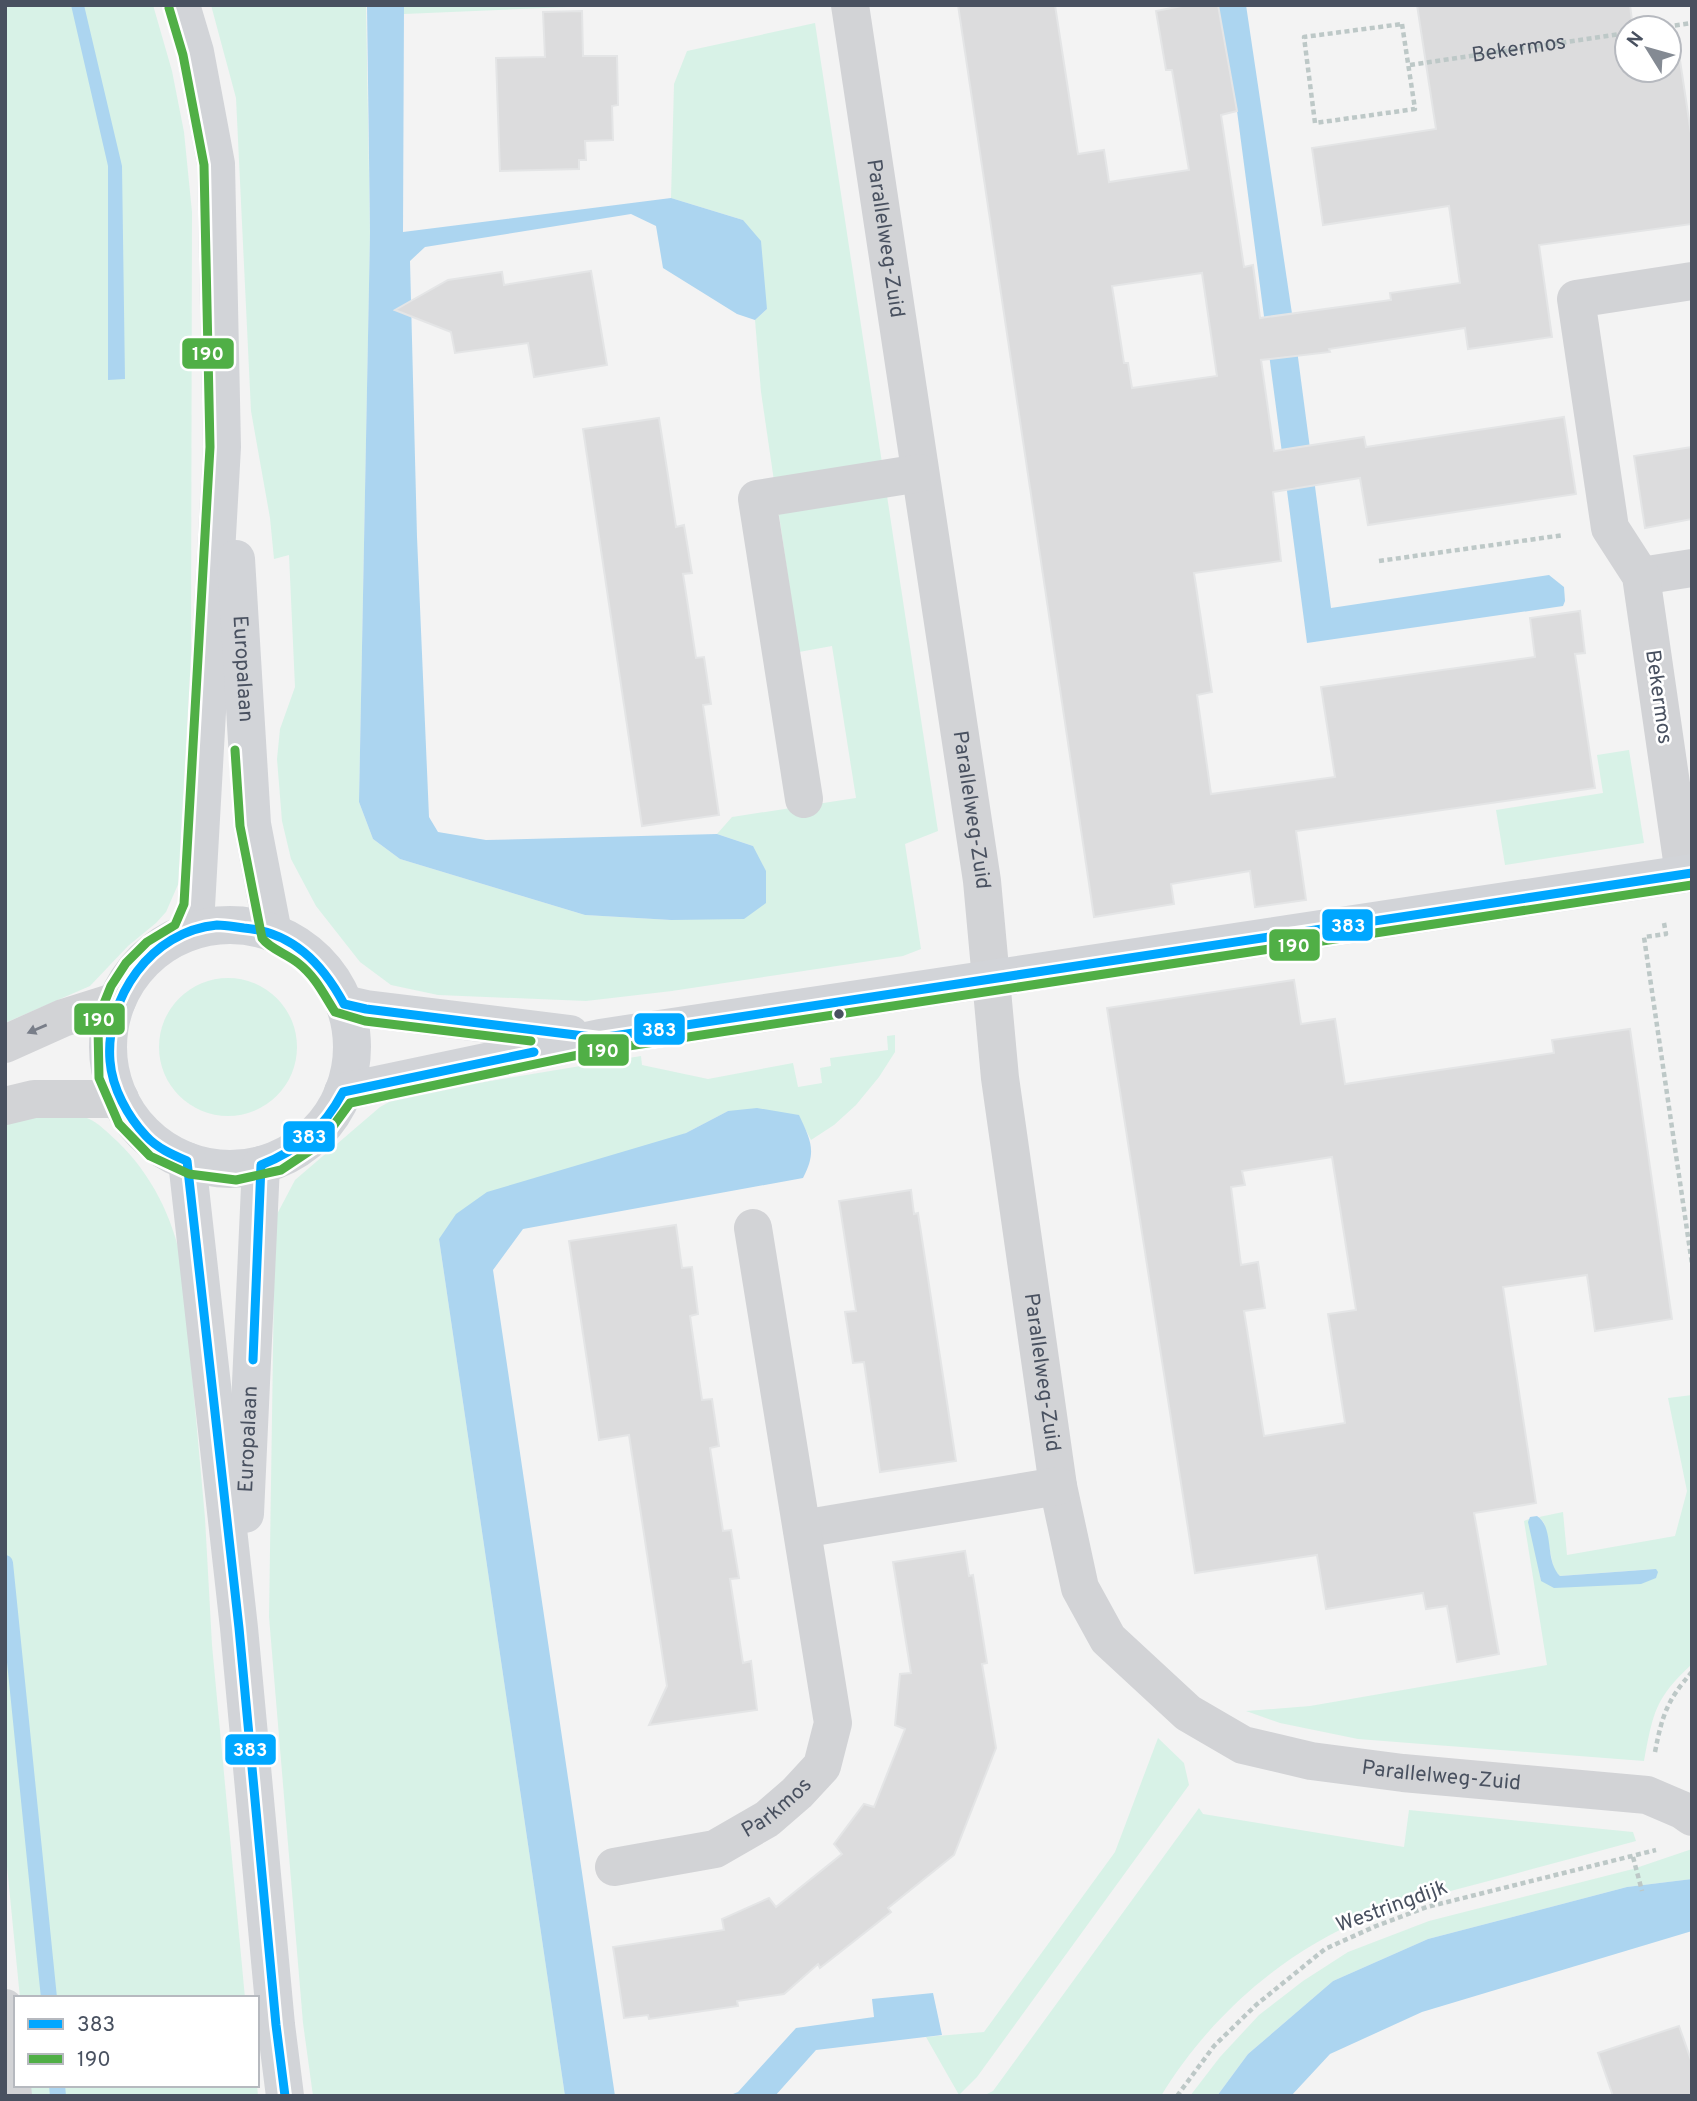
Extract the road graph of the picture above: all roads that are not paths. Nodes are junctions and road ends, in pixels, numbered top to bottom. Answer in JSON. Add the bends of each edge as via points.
{"nodes":[{"id":1,"x":181,"y":5,"type":"edge"},
{"id":2,"x":850,"y":5,"type":"edge"},
{"id":3,"x":1692,"y":281,"type":"edge"},
{"id":4,"x":222,"y":447,"type":"junction"},
{"id":5,"x":920,"y":473,"type":"junction"},
{"id":6,"x":1692,"y":568,"type":"edge"},
{"id":7,"x":1641,"y":576,"type":"junction"},
{"id":8,"x":804,"y":799,"type":"dead end"},
{"id":9,"x":1678,"y":875,"type":"edge"},
{"id":10,"x":185,"y":933,"type":"junction"},
{"id":11,"x":273,"y":933,"type":"junction"},
{"id":12,"x":990,"y":978,"type":"junction"},
{"id":13,"x":117,"y":1002,"type":"junction"},
{"id":14,"x":344,"y":1004,"type":"junction"},
{"id":15,"x":600,"y":1038,"type":"junction"},
{"id":16,"x":5,"y":1044,"type":"edge"},
{"id":17,"x":343,"y":1093,"type":"junction"},
{"id":18,"x":120,"y":1099,"type":"junction"},
{"id":19,"x":5,"y":1106,"type":"edge"},
{"id":20,"x":187,"y":1161,"type":"junction"},
{"id":21,"x":261,"y":1165,"type":"junction"},
{"id":22,"x":753,"y":1228,"type":"dead end"},
{"id":23,"x":1058,"y":1486,"type":"junction"},
{"id":24,"x":802,"y":1529,"type":"junction"},
{"id":25,"x":239,"y":1628,"type":"junction"},
{"id":26,"x":1692,"y":1817,"type":"edge"},
{"id":27,"x":614,"y":1867,"type":"dead end"},
{"id":28,"x":5,"y":2008,"type":"edge"},
{"id":29,"x":13,"y":2096,"type":"edge"},
{"id":30,"x":285,"y":2096,"type":"edge"}],
"edges":[{"from":1,"to":4,"type":"main road","name":"Europalaan","via":[[195,52],[216,164]]},
{"from":2,"to":5,"type":"street","name":"Parallelweg-Zuid"},
{"from":3,"to":7,"type":"street","name":"Bekermos","via":[[1576,299],[1609,528]]},
{"from":4,"to":10,"type":"main road","name":"Europalaan","via":[[196,906]]},
{"from":4,"to":11,"type":"main road","name":"Europalaan","via":[[237,564],[252,824]]},
{"from":5,"to":8,"type":"street","via":[[757,499]]},
{"from":5,"to":12,"type":"street","name":"Parallelweg-Zuid","via":[[982,881]]},
{"from":6,"to":7,"type":"street"},
{"from":7,"to":9,"type":"street","name":"Bekermos"},
{"from":9,"to":12,"type":"main road"},
{"from":10,"to":11,"type":"main road","via":[[229,925]]},
{"from":10,"to":13,"type":"main road","via":[[144,961]]},
{"from":11,"to":14,"type":"main road","via":[[317,961]]},
{"from":12,"to":15,"type":"main road"},
{"from":12,"to":23,"type":"street","name":"Parallelweg-Zuid"},
{"from":13,"to":16,"type":"street","one_way":true,"via":[[63,1018]]},
{"from":13,"to":18,"type":"main road","via":[[108,1051]]},
{"from":14,"to":15,"type":"main road"},
{"from":14,"to":17,"type":"main road","via":[[352,1048]]},
{"from":15,"to":17,"type":"main road"},
{"from":17,"to":21,"type":"main road","via":[[333,1113],[302,1146]]},
{"from":18,"to":19,"type":"street","via":[[34,1099]]},
{"from":18,"to":20,"type":"main road","via":[[147,1137]]},
{"from":20,"to":21,"type":"main road","via":[[236,1169]]},
{"from":20,"to":25,"type":"main road","name":"Europalaan"},
{"from":21,"to":25,"type":"main road","name":"Europalaan"},
{"from":22,"to":24,"type":"street","name":"Parkmos"},
{"from":23,"to":24,"type":"street"},
{"from":23,"to":26,"type":"street","name":"Parallelweg-Zuid","via":[[1080,1588],[1108,1639],[1188,1713],[1243,1745],[1311,1761],[1402,1773],[1647,1795]]},
{"from":24,"to":27,"type":"street","name":"Parkmos","via":[[833,1723],[822,1766],[767,1819],[715,1849]]},
{"from":25,"to":30,"type":"main road","name":"Europalaan"},
{"from":28,"to":29,"type":"street"}]}
